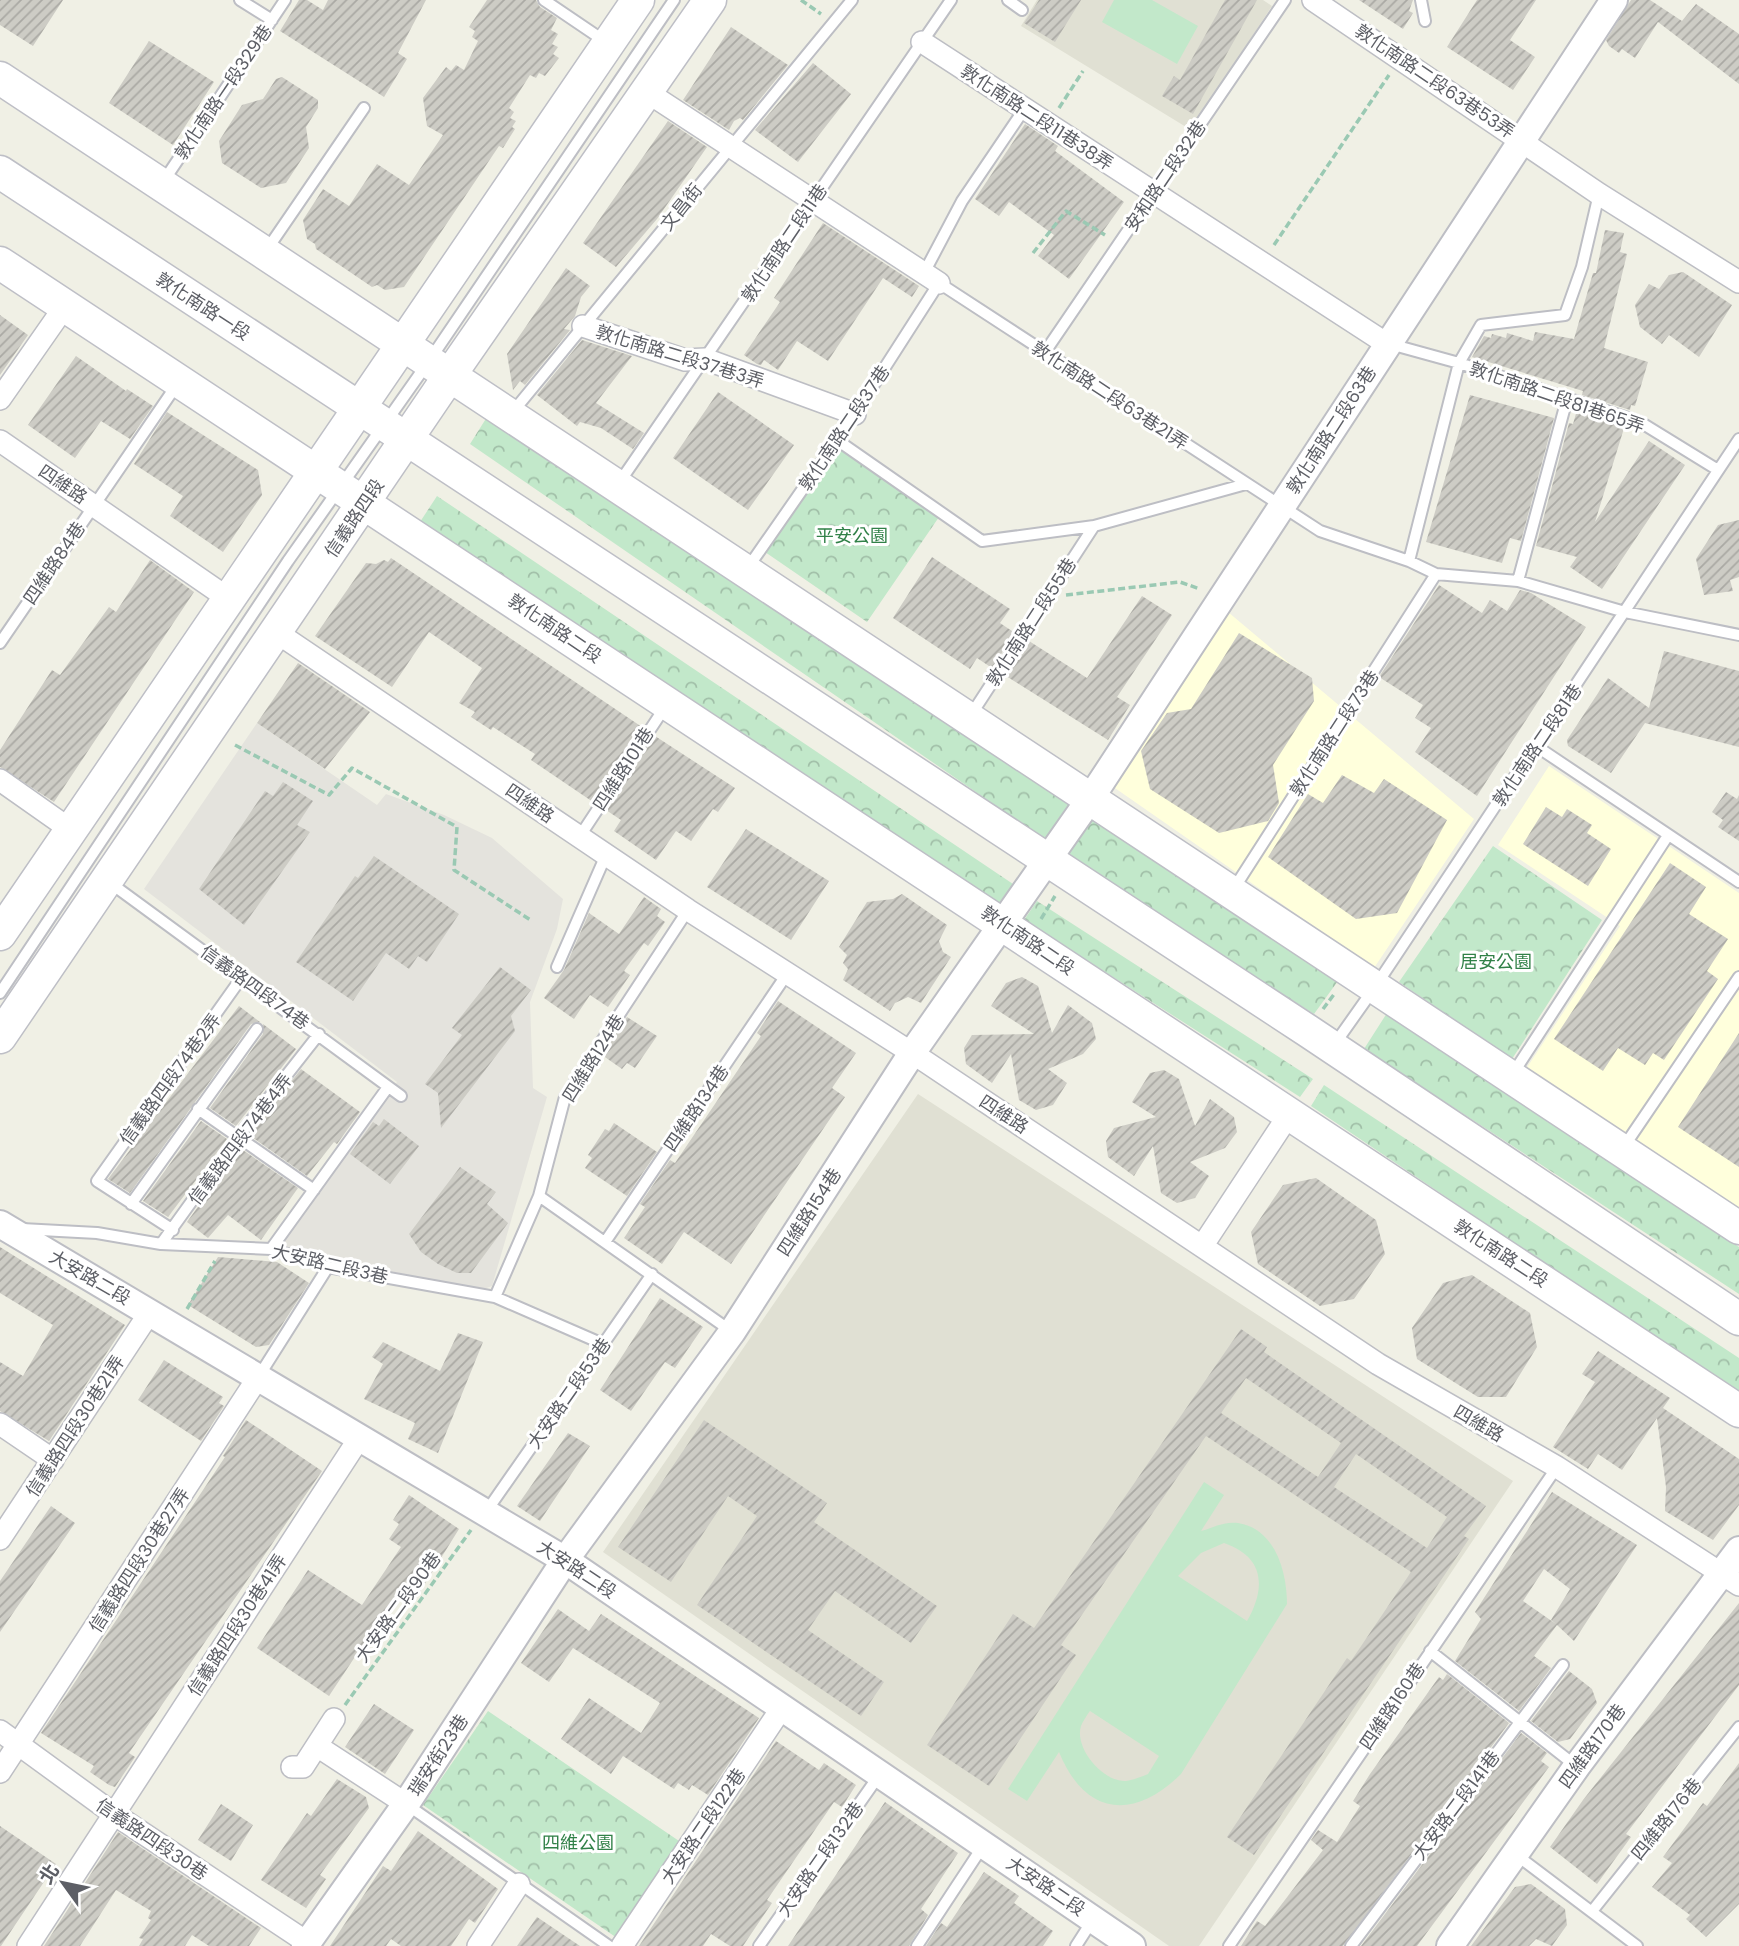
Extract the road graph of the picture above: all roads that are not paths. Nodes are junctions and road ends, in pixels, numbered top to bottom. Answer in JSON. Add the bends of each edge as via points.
{"nodes":[{"id":1,"x":240,"y":0,"type":"edge"},
{"id":2,"x":285,"y":0,"type":"edge"},
{"id":3,"x":544,"y":0,"type":"edge"},
{"id":4,"x":638,"y":0,"type":"edge"},
{"id":5,"x":674,"y":0,"type":"edge"},
{"id":6,"x":710,"y":0,"type":"edge"},
{"id":7,"x":852,"y":0,"type":"edge"},
{"id":8,"x":951,"y":0,"type":"edge"},
{"id":9,"x":1008,"y":0,"type":"edge"},
{"id":10,"x":1285,"y":0,"type":"edge"},
{"id":11,"x":1313,"y":0,"type":"edge"},
{"id":12,"x":1421,"y":0,"type":"edge"},
{"id":13,"x":1615,"y":0,"type":"edge"},
{"id":14,"x":1022,"y":10,"type":"dead end"},
{"id":15,"x":272,"y":20,"type":"junction"},
{"id":16,"x":1425,"y":21,"type":"dead end"},
{"id":17,"x":922,"y":42,"type":"junction"},
{"id":18,"x":608,"y":43,"type":"junction"},
{"id":19,"x":0,"y":78,"type":"edge"},
{"id":20,"x":646,"y":92,"type":"junction"},
{"id":21,"x":364,"y":108,"type":"dead end"},
{"id":22,"x":1025,"y":108,"type":"junction"},
{"id":23,"x":1521,"y":139,"type":"junction"},
{"id":24,"x":730,"y":148,"type":"junction"},
{"id":25,"x":0,"y":173,"type":"edge"},
{"id":26,"x":161,"y":184,"type":"junction"},
{"id":27,"x":1152,"y":192,"type":"junction"},
{"id":28,"x":1599,"y":194,"type":"junction"},
{"id":29,"x":812,"y":202,"type":"junction"},
{"id":30,"x":264,"y":254,"type":"junction"},
{"id":31,"x":0,"y":263,"type":"edge"},
{"id":32,"x":932,"y":278,"type":"junction"},
{"id":33,"x":1739,"y":282,"type":"edge"},
{"id":34,"x":65,"y":306,"type":"junction"},
{"id":35,"x":583,"y":326,"type":"junction"},
{"id":36,"x":403,"y":344,"type":"junction"},
{"id":37,"x":1387,"y":344,"type":"junction"},
{"id":38,"x":1045,"y":352,"type":"junction"},
{"id":39,"x":705,"y":359,"type":"junction"},
{"id":40,"x":1459,"y":363,"type":"junction"},
{"id":41,"x":440,"y":368,"type":"junction"},
{"id":42,"x":180,"y":380,"type":"junction"},
{"id":43,"x":1567,"y":398,"type":"junction"},
{"id":44,"x":0,"y":399,"type":"edge"},
{"id":45,"x":855,"y":414,"type":"junction"},
{"id":46,"x":510,"y":415,"type":"junction"},
{"id":47,"x":382,"y":426,"type":"junction"},
{"id":48,"x":1739,"y":439,"type":"edge"},
{"id":49,"x":837,"y":440,"type":"junction"},
{"id":50,"x":0,"y":441,"type":"edge"},
{"id":51,"x":1718,"y":470,"type":"junction"},
{"id":52,"x":1246,"y":484,"type":"junction"},
{"id":53,"x":617,"y":485,"type":"junction"},
{"id":54,"x":340,"y":486,"type":"junction"},
{"id":55,"x":94,"y":505,"type":"junction"},
{"id":56,"x":1281,"y":506,"type":"junction"},
{"id":57,"x":1094,"y":526,"type":"junction"},
{"id":58,"x":1409,"y":561,"type":"junction"},
{"id":59,"x":746,"y":571,"type":"junction"},
{"id":60,"x":1436,"y":574,"type":"junction"},
{"id":61,"x":1518,"y":581,"type":"junction"},
{"id":62,"x":229,"y":599,"type":"junction"},
{"id":63,"x":1625,"y":612,"type":"junction"},
{"id":64,"x":276,"y":632,"type":"junction"},
{"id":65,"x":1739,"y":635,"type":"edge"},
{"id":66,"x":0,"y":643,"type":"edge"},
{"id":67,"x":668,"y":702,"type":"junction"},
{"id":68,"x":969,"y":719,"type":"junction"},
{"id":69,"x":1536,"y":746,"type":"junction"},
{"id":70,"x":0,"y":780,"type":"edge"},
{"id":71,"x":1090,"y":799,"type":"junction"},
{"id":72,"x":71,"y":830,"type":"junction"},
{"id":73,"x":580,"y":836,"type":"junction"},
{"id":74,"x":1667,"y":837,"type":"junction"},
{"id":75,"x":606,"y":855,"type":"junction"},
{"id":76,"x":1047,"y":860,"type":"junction"},
{"id":77,"x":107,"y":881,"type":"junction"},
{"id":78,"x":1739,"y":882,"type":"edge"},
{"id":79,"x":1231,"y":892,"type":"junction"},
{"id":80,"x":688,"y":910,"type":"junction"},
{"id":81,"x":1002,"y":923,"type":"junction"},
{"id":82,"x":0,"y":934,"type":"edge"},
{"id":83,"x":557,"y":967,"type":"dead end"},
{"id":84,"x":787,"y":974,"type":"junction"},
{"id":85,"x":242,"y":977,"type":"junction"},
{"id":86,"x":1739,"y":977,"type":"edge"},
{"id":87,"x":1363,"y":979,"type":"junction"},
{"id":88,"x":0,"y":993,"type":"edge"},
{"id":89,"x":257,"y":1029,"type":"dead end"},
{"id":90,"x":319,"y":1034,"type":"junction"},
{"id":91,"x":0,"y":1037,"type":"edge"},
{"id":92,"x":1320,"y":1040,"type":"junction"},
{"id":93,"x":912,"y":1053,"type":"junction"},
{"id":94,"x":1510,"y":1077,"type":"junction"},
{"id":95,"x":388,"y":1087,"type":"junction"},
{"id":96,"x":401,"y":1096,"type":"dead end"},
{"id":97,"x":198,"y":1109,"type":"junction"},
{"id":98,"x":1290,"y":1113,"type":"junction"},
{"id":99,"x":238,"y":1137,"type":"junction"},
{"id":100,"x":1622,"y":1151,"type":"junction"},
{"id":101,"x":314,"y":1190,"type":"junction"},
{"id":102,"x":538,"y":1196,"type":"junction"},
{"id":103,"x":131,"y":1204,"type":"junction"},
{"id":104,"x":3,"y":1226,"type":"edge"},
{"id":105,"x":1739,"y":1228,"type":"edge"},
{"id":106,"x":173,"y":1230,"type":"junction"},
{"id":107,"x":605,"y":1242,"type":"junction"},
{"id":108,"x":161,"y":1244,"type":"junction"},
{"id":109,"x":1203,"y":1245,"type":"junction"},
{"id":110,"x":271,"y":1250,"type":"junction"},
{"id":111,"x":328,"y":1268,"type":"junction"},
{"id":112,"x":652,"y":1274,"type":"junction"},
{"id":113,"x":495,"y":1297,"type":"junction"},
{"id":114,"x":150,"y":1312,"type":"junction"},
{"id":115,"x":1739,"y":1319,"type":"edge"},
{"id":116,"x":732,"y":1332,"type":"junction"},
{"id":117,"x":603,"y":1344,"type":"junction"},
{"id":118,"x":259,"y":1376,"type":"junction"},
{"id":119,"x":1739,"y":1410,"type":"edge"},
{"id":120,"x":0,"y":1424,"type":"edge"},
{"id":121,"x":360,"y":1437,"type":"junction"},
{"id":122,"x":53,"y":1460,"type":"junction"},
{"id":123,"x":1557,"y":1467,"type":"junction"},
{"id":124,"x":486,"y":1512,"type":"junction"},
{"id":125,"x":0,"y":1539,"type":"edge"},
{"id":126,"x":1739,"y":1550,"type":"edge"},
{"id":127,"x":565,"y":1560,"type":"junction"},
{"id":128,"x":1730,"y":1579,"type":"edge"},
{"id":129,"x":1430,"y":1651,"type":"junction"},
{"id":130,"x":1563,"y":1665,"type":"dead end"},
{"id":131,"x":783,"y":1706,"type":"junction"},
{"id":132,"x":334,"y":1719,"type":"road end"},
{"id":133,"x":1518,"y":1721,"type":"junction"},
{"id":134,"x":1739,"y":1727,"type":"edge"},
{"id":135,"x":0,"y":1731,"type":"edge"},
{"id":136,"x":18,"y":1744,"type":"junction"},
{"id":137,"x":317,"y":1746,"type":"junction"},
{"id":138,"x":1577,"y":1766,"type":"junction"},
{"id":139,"x":292,"y":1767,"type":"dead end"},
{"id":140,"x":0,"y":1772,"type":"edge"},
{"id":141,"x":881,"y":1773,"type":"junction"},
{"id":142,"x":406,"y":1804,"type":"junction"},
{"id":143,"x":114,"y":1814,"type":"junction"},
{"id":144,"x":984,"y":1844,"type":"junction"},
{"id":145,"x":1515,"y":1854,"type":"junction"},
{"id":146,"x":519,"y":1884,"type":"junction"},
{"id":147,"x":1593,"y":1910,"type":"junction"},
{"id":148,"x":1094,"y":1918,"type":"junction"},
{"id":149,"x":306,"y":1944,"type":"edge"},
{"id":150,"x":28,"y":1946,"type":"edge"},
{"id":151,"x":478,"y":1946,"type":"edge"},
{"id":152,"x":609,"y":1946,"type":"edge"},
{"id":153,"x":622,"y":1946,"type":"edge"},
{"id":154,"x":758,"y":1946,"type":"edge"},
{"id":155,"x":917,"y":1946,"type":"edge"},
{"id":156,"x":1076,"y":1946,"type":"edge"},
{"id":157,"x":1132,"y":1946,"type":"edge"},
{"id":158,"x":1229,"y":1946,"type":"edge"},
{"id":159,"x":1351,"y":1946,"type":"edge"},
{"id":160,"x":1450,"y":1946,"type":"edge"},
{"id":161,"x":1637,"y":1946,"type":"edge"}],
"edges":[{"from":1,"to":15,"type":"lane"},
{"from":2,"to":15,"type":"lane","name":"敦化南路一段329巷"},
{"from":3,"to":18,"type":"lane"},
{"from":4,"to":18,"type":"main road","name":"信義路四段"},
{"from":5,"to":41,"type":"lane","name":"信義路四段"},
{"from":6,"to":20,"type":"main road","name":"信義路四段"},
{"from":7,"to":24,"type":"lane","name":"文昌街"},
{"from":8,"to":17,"type":"lane","name":"敦化南路二段11巷"},
{"from":9,"to":14,"type":"lane"},
{"from":10,"to":27,"type":"lane","name":"安和路二段32巷"},
{"from":11,"to":23,"type":"street","name":"敦化南路二段63巷53弄"},
{"from":12,"to":16,"type":"lane"},
{"from":13,"to":23,"type":"street","name":"敦化南路二段63巷"},
{"from":15,"to":26,"type":"lane","name":"敦化南路一段329巷"},
{"from":17,"to":22,"type":"street","name":"敦化南路二段11巷38弄"},
{"from":17,"to":29,"type":"lane","name":"敦化南路二段11巷"},
{"from":18,"to":36,"type":"main road","name":"信義路四段"},
{"from":19,"to":26,"type":"main road"},
{"from":20,"to":24,"type":"street"},
{"from":20,"to":41,"type":"main road","name":"信義路四段"},
{"from":21,"to":30,"type":"lane"},
{"from":22,"to":27,"type":"street","name":"敦化南路二段11巷38弄"},
{"from":22,"to":32,"type":"lane","name":"敦化南路二段37巷","via":[[962,201]]},
{"from":23,"to":28,"type":"street","name":"敦化南路二段63巷53弄"},
{"from":23,"to":37,"type":"street","name":"敦化南路二段63巷"},
{"from":24,"to":29,"type":"street"},
{"from":24,"to":35,"type":"lane","name":"文昌街"},
{"from":25,"to":47,"type":"main road","name":"敦化南路一段"},
{"from":26,"to":30,"type":"main road"},
{"from":27,"to":37,"type":"street","name":"敦化南路二段11巷38弄"},
{"from":27,"to":38,"type":"lane","name":"安和路二段32巷"},
{"from":28,"to":33,"type":"street","name":"敦化南路二段63巷53弄"},
{"from":28,"to":40,"type":"lane","via":[[1565,315],[1481,325]]},
{"from":29,"to":32,"type":"street"},
{"from":29,"to":39,"type":"lane","name":"敦化南路二段11巷"},
{"from":30,"to":36,"type":"main road"},
{"from":31,"to":34,"type":"main road"},
{"from":32,"to":38,"type":"lane","name":"敦化南路二段63巷21弄"},
{"from":32,"to":45,"type":"lane","name":"敦化南路二段37巷"},
{"from":34,"to":42,"type":"main road"},
{"from":34,"to":44,"type":"street"},
{"from":35,"to":39,"type":"street","name":"敦化南路二段37巷3弄","via":[[685,360]]},
{"from":35,"to":46,"type":"lane","name":"文昌街"},
{"from":36,"to":41,"type":"main road"},
{"from":36,"to":47,"type":"main road","name":"信義路四段"},
{"from":37,"to":40,"type":"lane","name":"敦化南路二段81巷65弄"},
{"from":37,"to":56,"type":"street","name":"敦化南路二段63巷"},
{"from":38,"to":52,"type":"lane","name":"敦化南路二段63巷21弄"},
{"from":39,"to":45,"type":"street","name":"敦化南路二段37巷3弄"},
{"from":39,"to":53,"type":"lane","name":"敦化南路二段11巷"},
{"from":40,"to":43,"type":"lane","name":"敦化南路二段81巷65弄"},
{"from":40,"to":58,"type":"lane"},
{"from":41,"to":46,"type":"main road"},
{"from":41,"to":47,"type":"main road","name":"信義路四段"},
{"from":42,"to":54,"type":"main road"},
{"from":42,"to":55,"type":"lane","name":"四維路84巷"},
{"from":43,"to":51,"type":"lane","name":"敦化南路二段81巷65弄","via":[[1640,422]]},
{"from":43,"to":61,"type":"lane"},
{"from":45,"to":49,"type":"lane","name":"敦化南路二段37巷"},
{"from":46,"to":53,"type":"main road"},
{"from":47,"to":54,"type":"main road","name":"信義路四段"},
{"from":47,"to":54,"type":"main road","name":"信義路四段"},
{"from":47,"to":76,"type":"main road"},
{"from":48,"to":51,"type":"lane","name":"敦化南路二段81巷"},
{"from":49,"to":57,"type":"lane","via":[[982,541]]},
{"from":49,"to":59,"type":"lane","name":"敦化南路二段37巷"},
{"from":50,"to":55,"type":"street","name":"四維路"},
{"from":51,"to":63,"type":"lane","name":"敦化南路二段81巷"},
{"from":52,"to":56,"type":"lane","name":"敦化南路二段63巷21弄"},
{"from":52,"to":57,"type":"lane"},
{"from":53,"to":59,"type":"main road"},
{"from":54,"to":62,"type":"main road","name":"信義路四段"},
{"from":54,"to":64,"type":"main road","name":"信義路四段"},
{"from":54,"to":67,"type":"main road","name":"敦化南路二段"},
{"from":54,"to":88,"type":"lane","name":"信義路四段"},
{"from":55,"to":62,"type":"street","name":"四維路"},
{"from":55,"to":66,"type":"lane","name":"四維路84巷"},
{"from":56,"to":58,"type":"lane","name":"敦化南路二段63巷21弄","via":[[1320,531]]},
{"from":56,"to":71,"type":"street","name":"敦化南路二段63巷"},
{"from":57,"to":68,"type":"lane","name":"敦化南路二段55巷"},
{"from":58,"to":60,"type":"lane","name":"敦化南路二段63巷21弄"},
{"from":59,"to":68,"type":"main road"},
{"from":60,"to":61,"type":"lane"},
{"from":60,"to":79,"type":"lane","name":"敦化南路二段73巷"},
{"from":61,"to":63,"type":"lane"},
{"from":62,"to":72,"type":"main road","name":"信義路四段"},
{"from":63,"to":65,"type":"lane"},
{"from":63,"to":69,"type":"lane","name":"敦化南路二段81巷"},
{"from":64,"to":73,"type":"street","name":"四維路"},
{"from":64,"to":77,"type":"main road","name":"信義路四段"},
{"from":67,"to":73,"type":"lane","name":"四維路101巷"},
{"from":67,"to":81,"type":"main road","name":"敦化南路二段"},
{"from":68,"to":71,"type":"main road"},
{"from":69,"to":74,"type":"lane"},
{"from":69,"to":87,"type":"lane","name":"敦化南路二段81巷"},
{"from":70,"to":72,"type":"street"},
{"from":71,"to":76,"type":"street","name":"敦化南路二段63巷"},
{"from":71,"to":79,"type":"main road"},
{"from":72,"to":82,"type":"main road","name":"信義路四段"},
{"from":73,"to":75,"type":"street","name":"四維路"},
{"from":74,"to":78,"type":"lane"},
{"from":74,"to":94,"type":"lane"},
{"from":75,"to":80,"type":"street","name":"四維路"},
{"from":75,"to":83,"type":"lane"},
{"from":76,"to":81,"type":"street","name":"四維路154巷"},
{"from":76,"to":92,"type":"main road"},
{"from":77,"to":85,"type":"lane","name":"信義路四段74巷"},
{"from":77,"to":91,"type":"main road","name":"信義路四段"},
{"from":79,"to":87,"type":"main road"},
{"from":80,"to":84,"type":"street","name":"四維路"},
{"from":80,"to":102,"type":"lane","name":"四維路124巷","via":[[565,1097]]},
{"from":81,"to":93,"type":"street","name":"四維路154巷"},
{"from":81,"to":98,"type":"main road","name":"敦化南路二段"},
{"from":84,"to":93,"type":"street","name":"四維路"},
{"from":84,"to":107,"type":"lane","name":"四維路134巷"},
{"from":85,"to":90,"type":"lane","name":"信義路四段74巷"},
{"from":85,"to":103,"type":"lane","name":"信義路四段74巷2弄","via":[[97,1181]]},
{"from":86,"to":100,"type":"lane"},
{"from":87,"to":92,"type":"lane","name":"敦化南路二段81巷"},
{"from":87,"to":94,"type":"main road"},
{"from":89,"to":97,"type":"lane"},
{"from":90,"to":95,"type":"lane","name":"信義路四段74巷"},
{"from":90,"to":99,"type":"lane","name":"信義路四段74巷4弄"},
{"from":92,"to":115,"type":"main road"},
{"from":93,"to":109,"type":"street","name":"四維路"},
{"from":93,"to":116,"type":"street","name":"四維路154巷"},
{"from":94,"to":100,"type":"main road"},
{"from":95,"to":96,"type":"lane","name":"信義路四段74巷"},
{"from":95,"to":101,"type":"lane"},
{"from":97,"to":99,"type":"lane"},
{"from":97,"to":103,"type":"lane"},
{"from":98,"to":109,"type":"street"},
{"from":98,"to":119,"type":"main road","name":"敦化南路二段"},
{"from":99,"to":101,"type":"lane"},
{"from":99,"to":106,"type":"lane","name":"信義路四段74巷4弄"},
{"from":100,"to":105,"type":"main road"},
{"from":101,"to":110,"type":"lane"},
{"from":102,"to":107,"type":"lane"},
{"from":102,"to":113,"type":"lane","name":"四維路124巷"},
{"from":103,"to":106,"type":"lane"},
{"from":104,"to":108,"type":"lane","name":"大安路二段3巷","via":[[97,1233]]},
{"from":104,"to":114,"type":"street","name":"大安路二段"},
{"from":106,"to":108,"type":"lane","name":"信義路四段74巷4弄"},
{"from":107,"to":112,"type":"lane"},
{"from":108,"to":110,"type":"lane","name":"大安路二段3巷"},
{"from":109,"to":123,"type":"street","name":"四維路","via":[[1378,1364]]},
{"from":110,"to":111,"type":"lane","name":"大安路二段3巷"},
{"from":111,"to":113,"type":"lane","name":"大安路二段3巷"},
{"from":111,"to":118,"type":"lane"},
{"from":112,"to":116,"type":"lane"},
{"from":112,"to":117,"type":"lane","name":"大安路二段53巷"},
{"from":113,"to":117,"type":"lane","name":"大安路二段3巷"},
{"from":114,"to":118,"type":"street","name":"大安路二段"},
{"from":114,"to":122,"type":"street","name":"信義路四段30巷21弄"},
{"from":116,"to":127,"type":"street","name":"四維路154巷"},
{"from":117,"to":124,"type":"lane","name":"大安路二段53巷"},
{"from":118,"to":121,"type":"street","name":"大安路二段"},
{"from":118,"to":136,"type":"street","name":"信義路四段30巷27弄"},
{"from":120,"to":122,"type":"street"},
{"from":121,"to":124,"type":"street","name":"大安路二段"},
{"from":121,"to":143,"type":"street","name":"信義路四段30巷41弄"},
{"from":122,"to":125,"type":"street","name":"信義路四段30巷21弄"},
{"from":123,"to":128,"type":"street","name":"四維路"},
{"from":123,"to":129,"type":"lane","name":"四維路160巷"},
{"from":124,"to":127,"type":"street","name":"大安路二段"},
{"from":126,"to":128,"type":"street","name":"四維路170巷"},
{"from":127,"to":131,"type":"street","name":"大安路二段"},
{"from":127,"to":142,"type":"street","name":"瑞安街23巷"},
{"from":128,"to":138,"type":"street","name":"四維路170巷"},
{"from":129,"to":133,"type":"lane"},
{"from":129,"to":158,"type":"lane","name":"四維路160巷"},
{"from":130,"to":133,"type":"lane","name":"大安路二段141巷"},
{"from":131,"to":141,"type":"street","name":"大安路二段"},
{"from":131,"to":153,"type":"street","name":"大安路二段122巷"},
{"from":132,"to":137,"type":"street"},
{"from":133,"to":138,"type":"lane"},
{"from":133,"to":159,"type":"lane","name":"大安路二段141巷"},
{"from":134,"to":147,"type":"lane","name":"四維路176巷"},
{"from":135,"to":136,"type":"street","name":"信義路四段30巷"},
{"from":136,"to":140,"type":"street","name":"信義路四段30巷27弄"},
{"from":136,"to":143,"type":"street","name":"信義路四段30巷"},
{"from":137,"to":139,"type":"street","via":[[303,1767]]},
{"from":137,"to":142,"type":"street"},
{"from":138,"to":145,"type":"street","name":"四維路170巷"},
{"from":141,"to":144,"type":"street","name":"大安路二段"},
{"from":141,"to":154,"type":"lane","name":"大安路二段132巷"},
{"from":142,"to":146,"type":"lane"},
{"from":142,"to":149,"type":"street","name":"瑞安街23巷"},
{"from":143,"to":149,"type":"street","name":"信義路四段30巷"},
{"from":143,"to":150,"type":"street","name":"信義路四段30巷41弄"},
{"from":144,"to":148,"type":"street","name":"大安路二段"},
{"from":144,"to":155,"type":"lane"},
{"from":145,"to":147,"type":"lane"},
{"from":145,"to":160,"type":"street","name":"四維路170巷"},
{"from":146,"to":151,"type":"street"},
{"from":146,"to":152,"type":"lane"},
{"from":147,"to":161,"type":"lane"},
{"from":148,"to":156,"type":"lane"},
{"from":148,"to":157,"type":"street","name":"大安路二段"}]}
